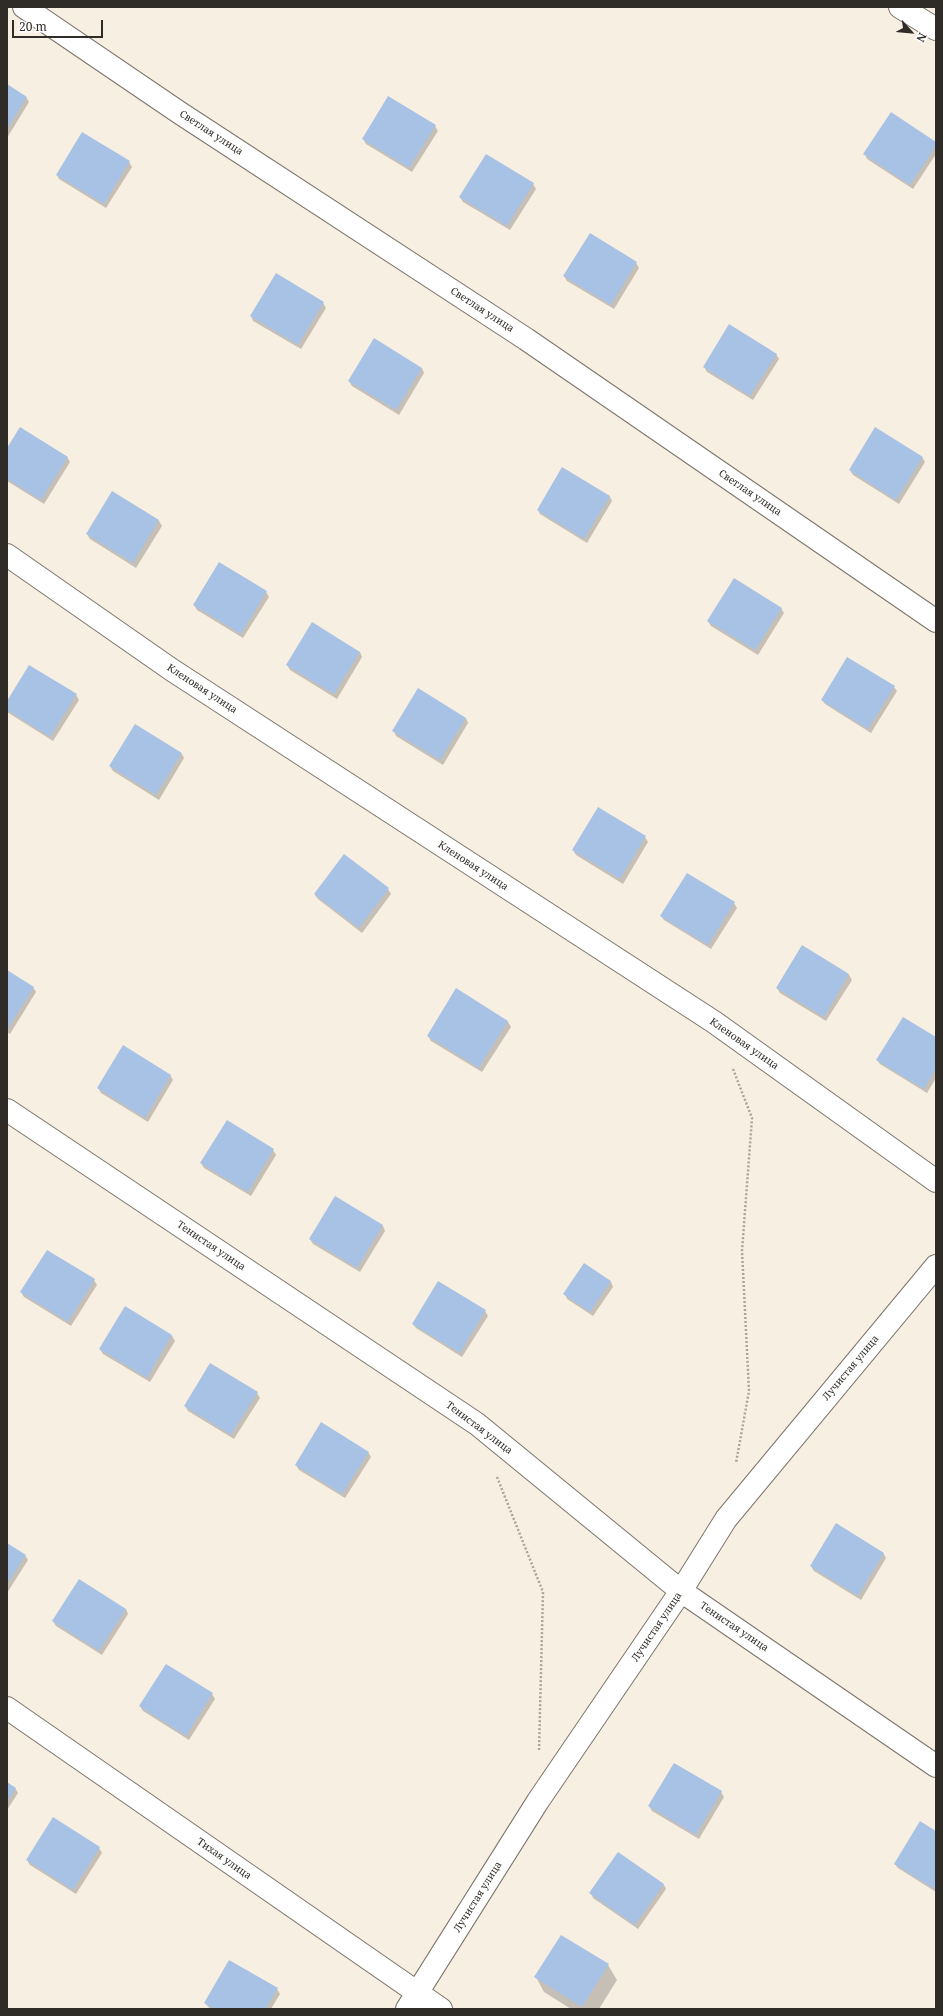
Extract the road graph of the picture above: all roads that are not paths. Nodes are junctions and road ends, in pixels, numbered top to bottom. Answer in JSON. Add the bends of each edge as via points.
{"nodes":[{"id":1,"x":24,"y":7,"type":"edge"},
{"id":2,"x":900,"y":7,"type":"edge"},
{"id":3,"x":936,"y":29,"type":"edge"},
{"id":4,"x":7,"y":555,"type":"edge"},
{"id":5,"x":936,"y":621,"type":"edge"},
{"id":6,"x":7,"y":1110,"type":"edge"},
{"id":7,"x":936,"y":1182,"type":"edge"},
{"id":8,"x":936,"y":1266,"type":"edge"},
{"id":9,"x":681,"y":1591,"type":"junction"},
{"id":10,"x":7,"y":1708,"type":"edge"},
{"id":11,"x":936,"y":1766,"type":"edge"},
{"id":12,"x":412,"y":2001,"type":"edge"},
{"id":13,"x":441,"y":2009,"type":"edge"}],
"edges":[{"from":1,"to":5,"type":"street","name":"Светлая улица","via":[[180,113],[526,339]]},
{"from":2,"to":3,"type":"street"},
{"from":4,"to":7,"type":"street","name":"Кленовая улица","via":[[172,670],[714,1022]]},
{"from":6,"to":9,"type":"street","name":"Тенистая улица","via":[[477,1424]]},
{"from":8,"to":9,"type":"street","name":"Лучистая улица","via":[[726,1519]]},
{"from":9,"to":11,"type":"street","name":"Тенистая улица"},
{"from":9,"to":12,"type":"street","name":"Лучистая улица","via":[[538,1801]]},
{"from":10,"to":12,"type":"street","name":"Тихая улица"},
{"from":12,"to":13,"type":"street","name":"Тихая улица"}]}
